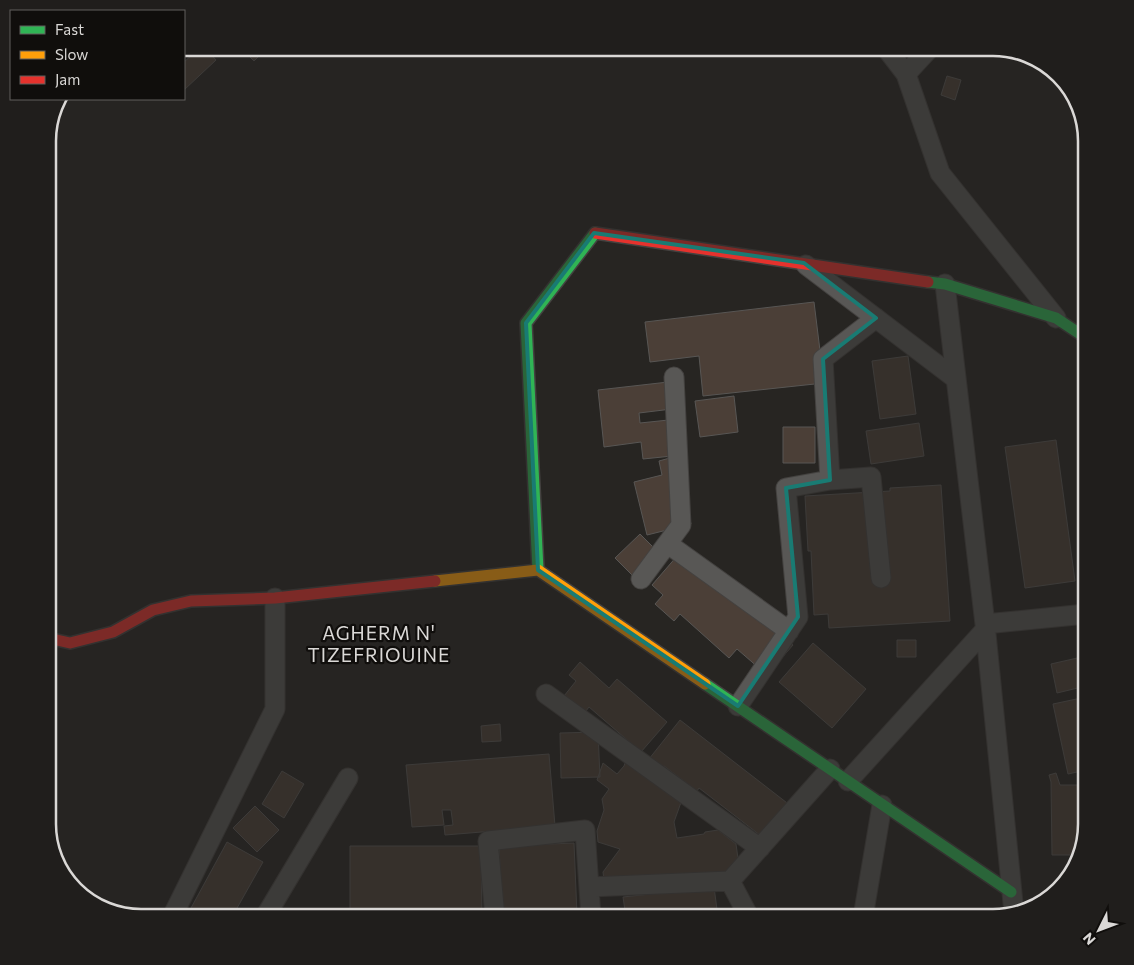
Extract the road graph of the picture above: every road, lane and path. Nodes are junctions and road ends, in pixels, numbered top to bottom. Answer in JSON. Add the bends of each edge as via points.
{"nodes":[{"id":1,"x":892,"y":56,"type":"edge"},
{"id":2,"x":923,"y":56,"type":"edge"},
{"id":3,"x":906,"y":74,"type":"junction"},
{"id":4,"x":804,"y":263,"type":"junction"},
{"id":5,"x":945,"y":284,"type":"junction"},
{"id":6,"x":876,"y":318,"type":"junction"},
{"id":7,"x":1056,"y":318,"type":"junction"},
{"id":8,"x":1078,"y":333,"type":"edge"},
{"id":9,"x":674,"y":377,"type":"dead end"},
{"id":10,"x":956,"y":379,"type":"junction"},
{"id":11,"x":830,"y":480,"type":"junction"},
{"id":12,"x":668,"y":544,"type":"junction"},
{"id":13,"x":538,"y":570,"type":"junction"},
{"id":14,"x":881,"y":578,"type":"dead end"},
{"id":15,"x":642,"y":579,"type":"dead end"},
{"id":16,"x":275,"y":598,"type":"junction"},
{"id":17,"x":1078,"y":615,"type":"edge"},
{"id":18,"x":985,"y":627,"type":"junction"},
{"id":19,"x":788,"y":631,"type":"junction"},
{"id":20,"x":56,"y":640,"type":"edge"},
{"id":21,"x":546,"y":694,"type":"dead end"},
{"id":22,"x":738,"y":706,"type":"junction"},
{"id":23,"x":830,"y":769,"type":"junction"},
{"id":24,"x":348,"y":778,"type":"dead end"},
{"id":25,"x":848,"y":781,"type":"junction"},
{"id":26,"x":882,"y":805,"type":"junction"},
{"id":27,"x":760,"y":848,"type":"junction"},
{"id":28,"x":730,"y":881,"type":"junction"},
{"id":29,"x":589,"y":887,"type":"junction"},
{"id":30,"x":1011,"y":892,"type":"junction"},
{"id":31,"x":1013,"y":906,"type":"edge"},
{"id":32,"x":176,"y":909,"type":"edge"},
{"id":33,"x":270,"y":909,"type":"edge"},
{"id":34,"x":494,"y":909,"type":"edge"},
{"id":35,"x":590,"y":909,"type":"edge"},
{"id":36,"x":744,"y":909,"type":"edge"},
{"id":37,"x":865,"y":909,"type":"edge"}],
"edges":[{"from":1,"to":3,"type":"street"},
{"from":2,"to":3,"type":"street"},
{"from":3,"to":7,"type":"street","via":[[940,172]]},
{"from":4,"to":5,"type":"street"},
{"from":4,"to":6,"type":"street"},
{"from":4,"to":13,"type":"street","via":[[594,232],[526,322]]},
{"from":5,"to":7,"type":"street"},
{"from":5,"to":10,"type":"street"},
{"from":6,"to":10,"type":"street"},
{"from":6,"to":11,"type":"street","via":[[823,359]]},
{"from":7,"to":8,"type":"street"},
{"from":9,"to":12,"type":"street","via":[[681,525]]},
{"from":10,"to":18,"type":"street"},
{"from":11,"to":14,"type":"street","via":[[871,477]]},
{"from":11,"to":19,"type":"street","via":[[786,488],[798,617]]},
{"from":12,"to":15,"type":"street"},
{"from":12,"to":19,"type":"street"},
{"from":13,"to":16,"type":"street"},
{"from":13,"to":22,"type":"street"},
{"from":16,"to":20,"type":"street","via":[[191,601],[153,610],[113,632],[70,643]]},
{"from":16,"to":32,"type":"street","via":[[275,709]]},
{"from":17,"to":18,"type":"street"},
{"from":18,"to":25,"type":"street"},
{"from":18,"to":30,"type":"street"},
{"from":19,"to":22,"type":"street"},
{"from":21,"to":27,"type":"street"},
{"from":22,"to":23,"type":"street"},
{"from":23,"to":25,"type":"street"},
{"from":23,"to":27,"type":"street"},
{"from":24,"to":33,"type":"street"},
{"from":25,"to":26,"type":"street"},
{"from":26,"to":30,"type":"street"},
{"from":26,"to":37,"type":"street"},
{"from":27,"to":28,"type":"street"},
{"from":28,"to":29,"type":"street"},
{"from":28,"to":36,"type":"street"},
{"from":29,"to":34,"type":"street","via":[[585,830],[488,841]]},
{"from":29,"to":35,"type":"street"},
{"from":30,"to":31,"type":"street"}]}
